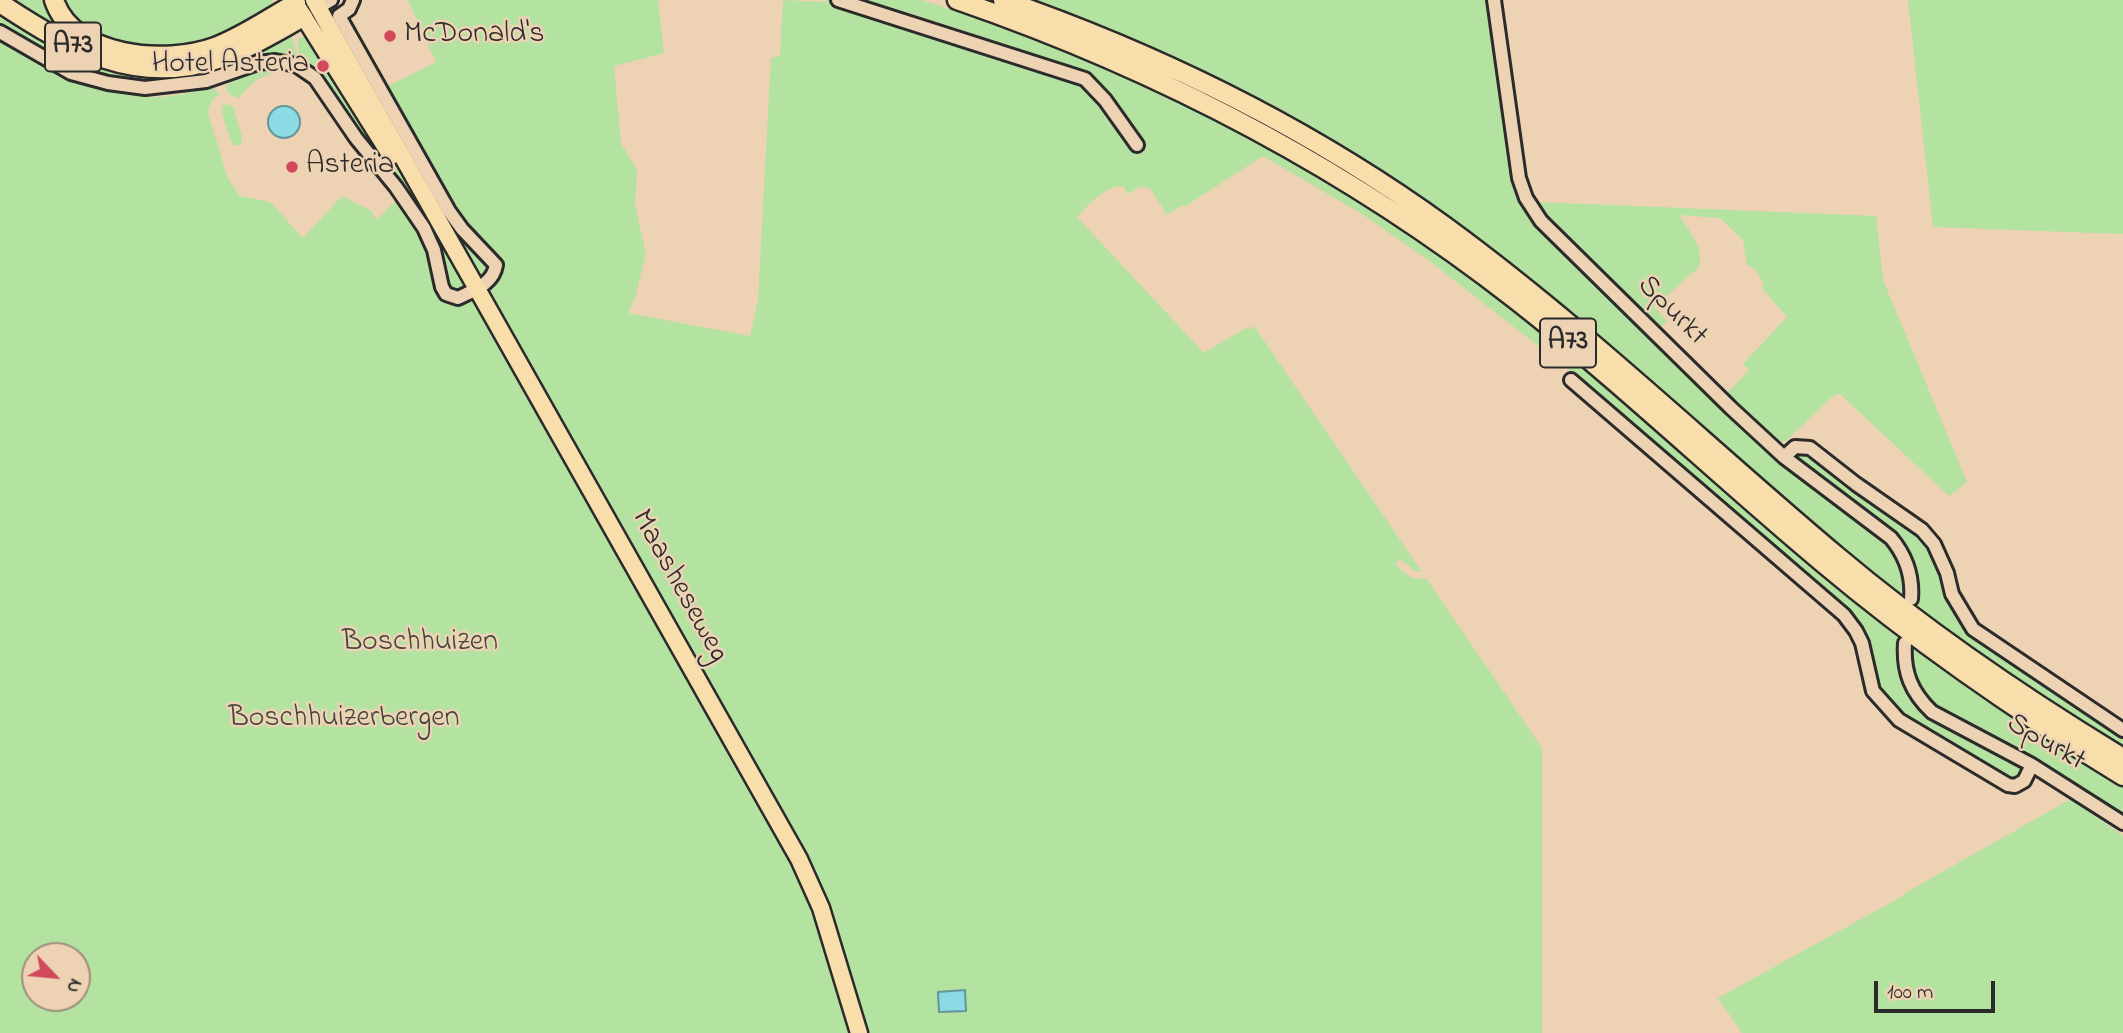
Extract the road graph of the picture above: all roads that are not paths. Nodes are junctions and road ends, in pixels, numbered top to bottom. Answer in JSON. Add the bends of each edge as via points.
{"nodes":[{"id":1,"x":54,"y":0,"type":"edge"},
{"id":2,"x":353,"y":0,"type":"edge"},
{"id":3,"x":838,"y":0,"type":"edge"},
{"id":4,"x":957,"y":0,"type":"edge"},
{"id":5,"x":1003,"y":0,"type":"edge"},
{"id":6,"x":1494,"y":0,"type":"edge"},
{"id":7,"x":0,"y":3,"type":"edge"},
{"id":8,"x":308,"y":4,"type":"edge"},
{"id":9,"x":0,"y":32,"type":"edge"},
{"id":10,"x":1138,"y":145,"type":"dead end"},
{"id":11,"x":477,"y":288,"type":"junction"},
{"id":12,"x":1571,"y":380,"type":"dead end"},
{"id":13,"x":1784,"y":457,"type":"junction"},
{"id":14,"x":1911,"y":599,"type":"dead end"},
{"id":15,"x":1905,"y":643,"type":"dead end"},
{"id":16,"x":2123,"y":730,"type":"edge"},
{"id":17,"x":2123,"y":758,"type":"edge"},
{"id":18,"x":2032,"y":765,"type":"junction"},
{"id":19,"x":2123,"y":776,"type":"edge"},
{"id":20,"x":2123,"y":823,"type":"edge"},
{"id":21,"x":859,"y":1033,"type":"edge"}],
"edges":[{"from":1,"to":8,"type":"highway","number":"A73","via":[[62,17],[87,39],[144,55],[213,48]]},
{"from":2,"to":11,"type":"street","via":[[339,16],[449,211],[496,265],[493,277]]},
{"from":3,"to":10,"type":"street","via":[[1085,79]]},
{"from":4,"to":19,"type":"highway","number":"A73","via":[[1087,48],[1171,86],[1287,146],[1375,200],[1517,301],[1912,634],[1979,684]]},
{"from":5,"to":17,"type":"highway","number":"A73","via":[[1180,70],[1381,182],[1527,289],[1840,559],[1908,612],[1992,674]]},
{"from":6,"to":13,"type":"street","name":"Spurkt","via":[[1519,178],[1526,198],[1541,221]]},
{"from":7,"to":8,"type":"highway","number":"A73","via":[[91,55],[156,69],[219,59],[258,42]]},
{"from":8,"to":11,"type":"main road","name":"Maasheseweg","via":[[395,163],[416,183]]},
{"from":9,"to":11,"type":"street","via":[[71,73],[145,88],[206,81],[275,61],[296,65],[316,78],[424,228],[446,293],[458,298]]},
{"from":11,"to":21,"type":"main road","name":"Maasheseweg","via":[[799,859],[824,918]]},
{"from":12,"to":18,"type":"street","via":[[1844,615],[1861,643],[1873,691],[1899,720],[2008,785],[2024,781]]},
{"from":13,"to":14,"type":"street","name":"Spurkt","via":[[1891,538],[1903,552]]},
{"from":13,"to":16,"type":"street","via":[[1795,447],[1810,448],[1922,530],[1934,544],[1952,594],[1973,629]]},
{"from":15,"to":18,"type":"street","name":"Spurkt","via":[[1908,680],[1922,702],[1948,721]]},
{"from":18,"to":20,"type":"street","name":"Spurkt"}]}
